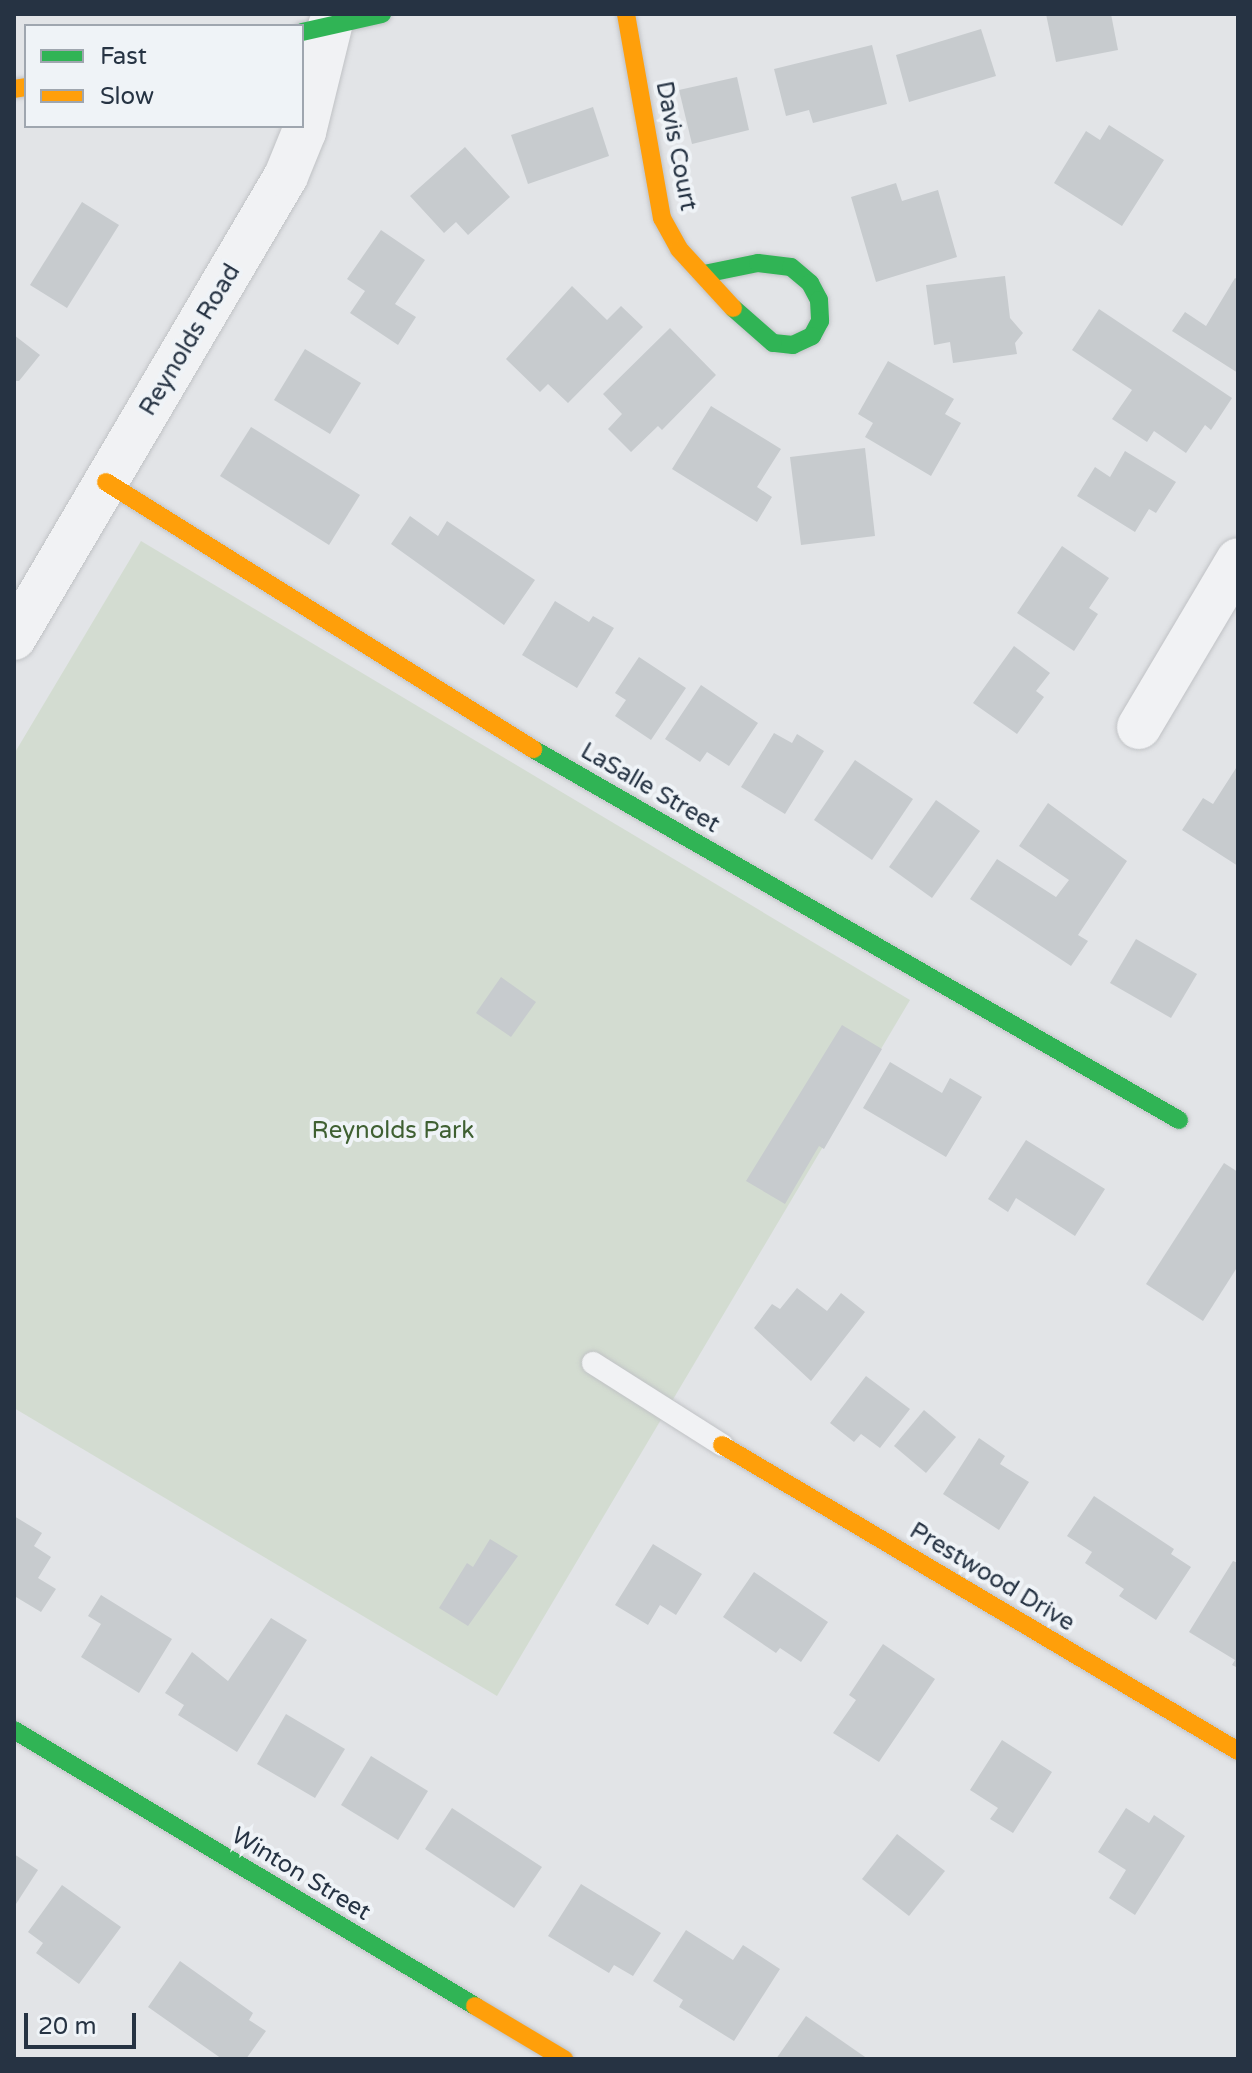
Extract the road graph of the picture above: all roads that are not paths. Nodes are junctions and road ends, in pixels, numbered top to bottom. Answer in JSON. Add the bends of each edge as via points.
{"nodes":[{"id":1,"x":382,"y":14,"type":"edge"},
{"id":2,"x":626,"y":14,"type":"edge"},
{"id":3,"x":316,"y":29,"type":"edge"},
{"id":4,"x":704,"y":274,"type":"junction"},
{"id":5,"x":106,"y":482,"type":"junction"},
{"id":6,"x":1238,"y":560,"type":"edge"},
{"id":7,"x":14,"y":638,"type":"edge"},
{"id":8,"x":1139,"y":727,"type":"dead end"},
{"id":9,"x":1179,"y":1120,"type":"dead end"},
{"id":10,"x":593,"y":1363,"type":"dead end"},
{"id":11,"x":722,"y":1445,"type":"joint"},
{"id":12,"x":14,"y":1730,"type":"edge"},
{"id":13,"x":1238,"y":1751,"type":"edge"},
{"id":14,"x":564,"y":2059,"type":"edge"}],
"edges":[{"from":1,"to":3,"type":"street"},
{"from":2,"to":4,"type":"street","name":"Davis Court","via":[[662,218],[679,249]]},
{"from":3,"to":5,"type":"street","name":"Reynolds Road","via":[[304,132],[286,176]]},
{"from":4,"to":4,"type":"street","name":"Davis Court","via":[[748,325],[773,343],[793,345],[812,336],[820,321],[819,300],[810,283],[791,267],[758,263]]},
{"from":5,"to":7,"type":"street","name":"Reynolds Road"},
{"from":5,"to":9,"type":"street","name":"LaSalle Street","via":[[504,732]]},
{"from":6,"to":8,"type":"street"},
{"from":10,"to":11,"type":"lane"},
{"from":11,"to":13,"type":"street","name":"Prestwood Drive"},
{"from":12,"to":14,"type":"street","name":"Winton Street"}]}
